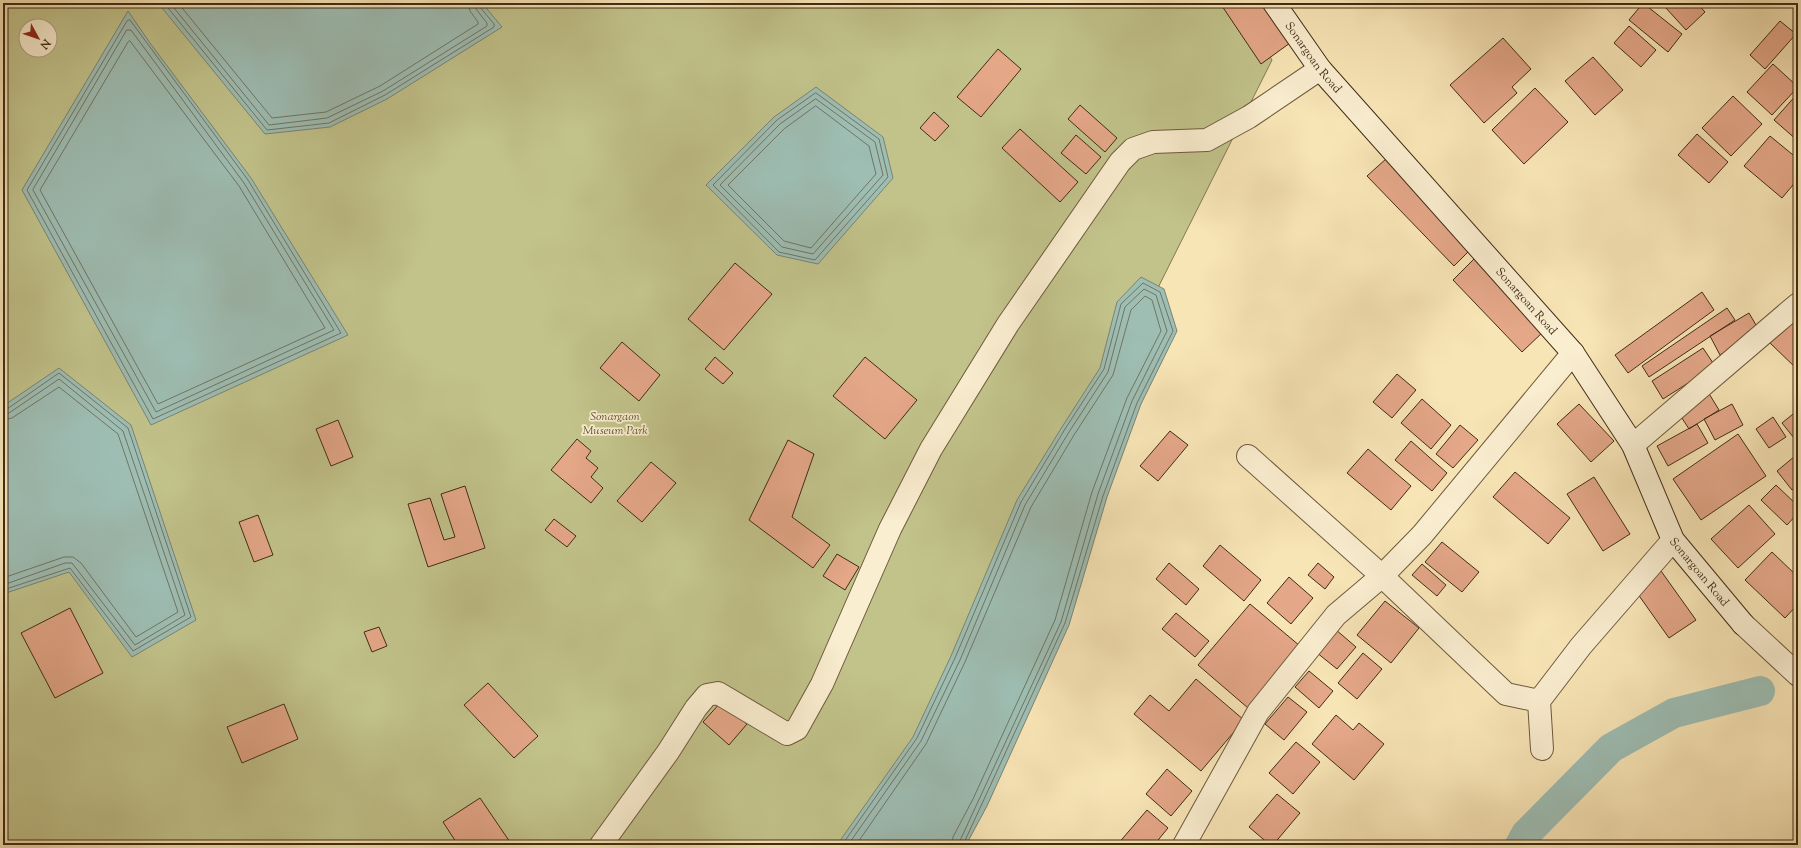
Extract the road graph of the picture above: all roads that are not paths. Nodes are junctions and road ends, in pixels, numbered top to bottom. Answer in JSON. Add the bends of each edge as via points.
{"nodes":[{"id":1,"x":1274,"y":3,"type":"edge"},
{"id":2,"x":1320,"y":69,"type":"junction"},
{"id":3,"x":1798,"y":304,"type":"edge"},
{"id":4,"x":1573,"y":353,"type":"junction"},
{"id":5,"x":1633,"y":445,"type":"junction"},
{"id":6,"x":1248,"y":456,"type":"dead end"},
{"id":7,"x":1673,"y":540,"type":"junction"},
{"id":8,"x":1382,"y":576,"type":"junction"},
{"id":9,"x":1798,"y":675,"type":"edge"},
{"id":10,"x":1538,"y":701,"type":"junction"},
{"id":11,"x":1542,"y":749,"type":"dead end"},
{"id":12,"x":601,"y":845,"type":"edge"},
{"id":13,"x":1184,"y":845,"type":"edge"}],
"edges":[{"from":1,"to":2,"type":"street","name":"Sonargoan Road"},
{"from":2,"to":4,"type":"street","name":"Sonargoan Road"},
{"from":2,"to":12,"type":"street","via":[[1249,117],[1207,140],[1153,142],[1134,149],[1120,162],[1008,324],[931,448],[890,529],[822,684],[797,729],[788,734],[718,693],[707,695]]},
{"from":3,"to":5,"type":"street"},
{"from":4,"to":5,"type":"street","name":"Sonargoan Road"},
{"from":4,"to":8,"type":"street","via":[[1422,535]]},
{"from":5,"to":7,"type":"street","name":"Sonargoan Road"},
{"from":6,"to":8,"type":"street"},
{"from":7,"to":9,"type":"street","name":"Sonargoan Road","via":[[1743,624]]},
{"from":7,"to":10,"type":"street","via":[[1580,646]]},
{"from":8,"to":10,"type":"street","via":[[1506,694]]},
{"from":8,"to":13,"type":"street","via":[[1336,615],[1258,712]]},
{"from":10,"to":11,"type":"street"}]}
